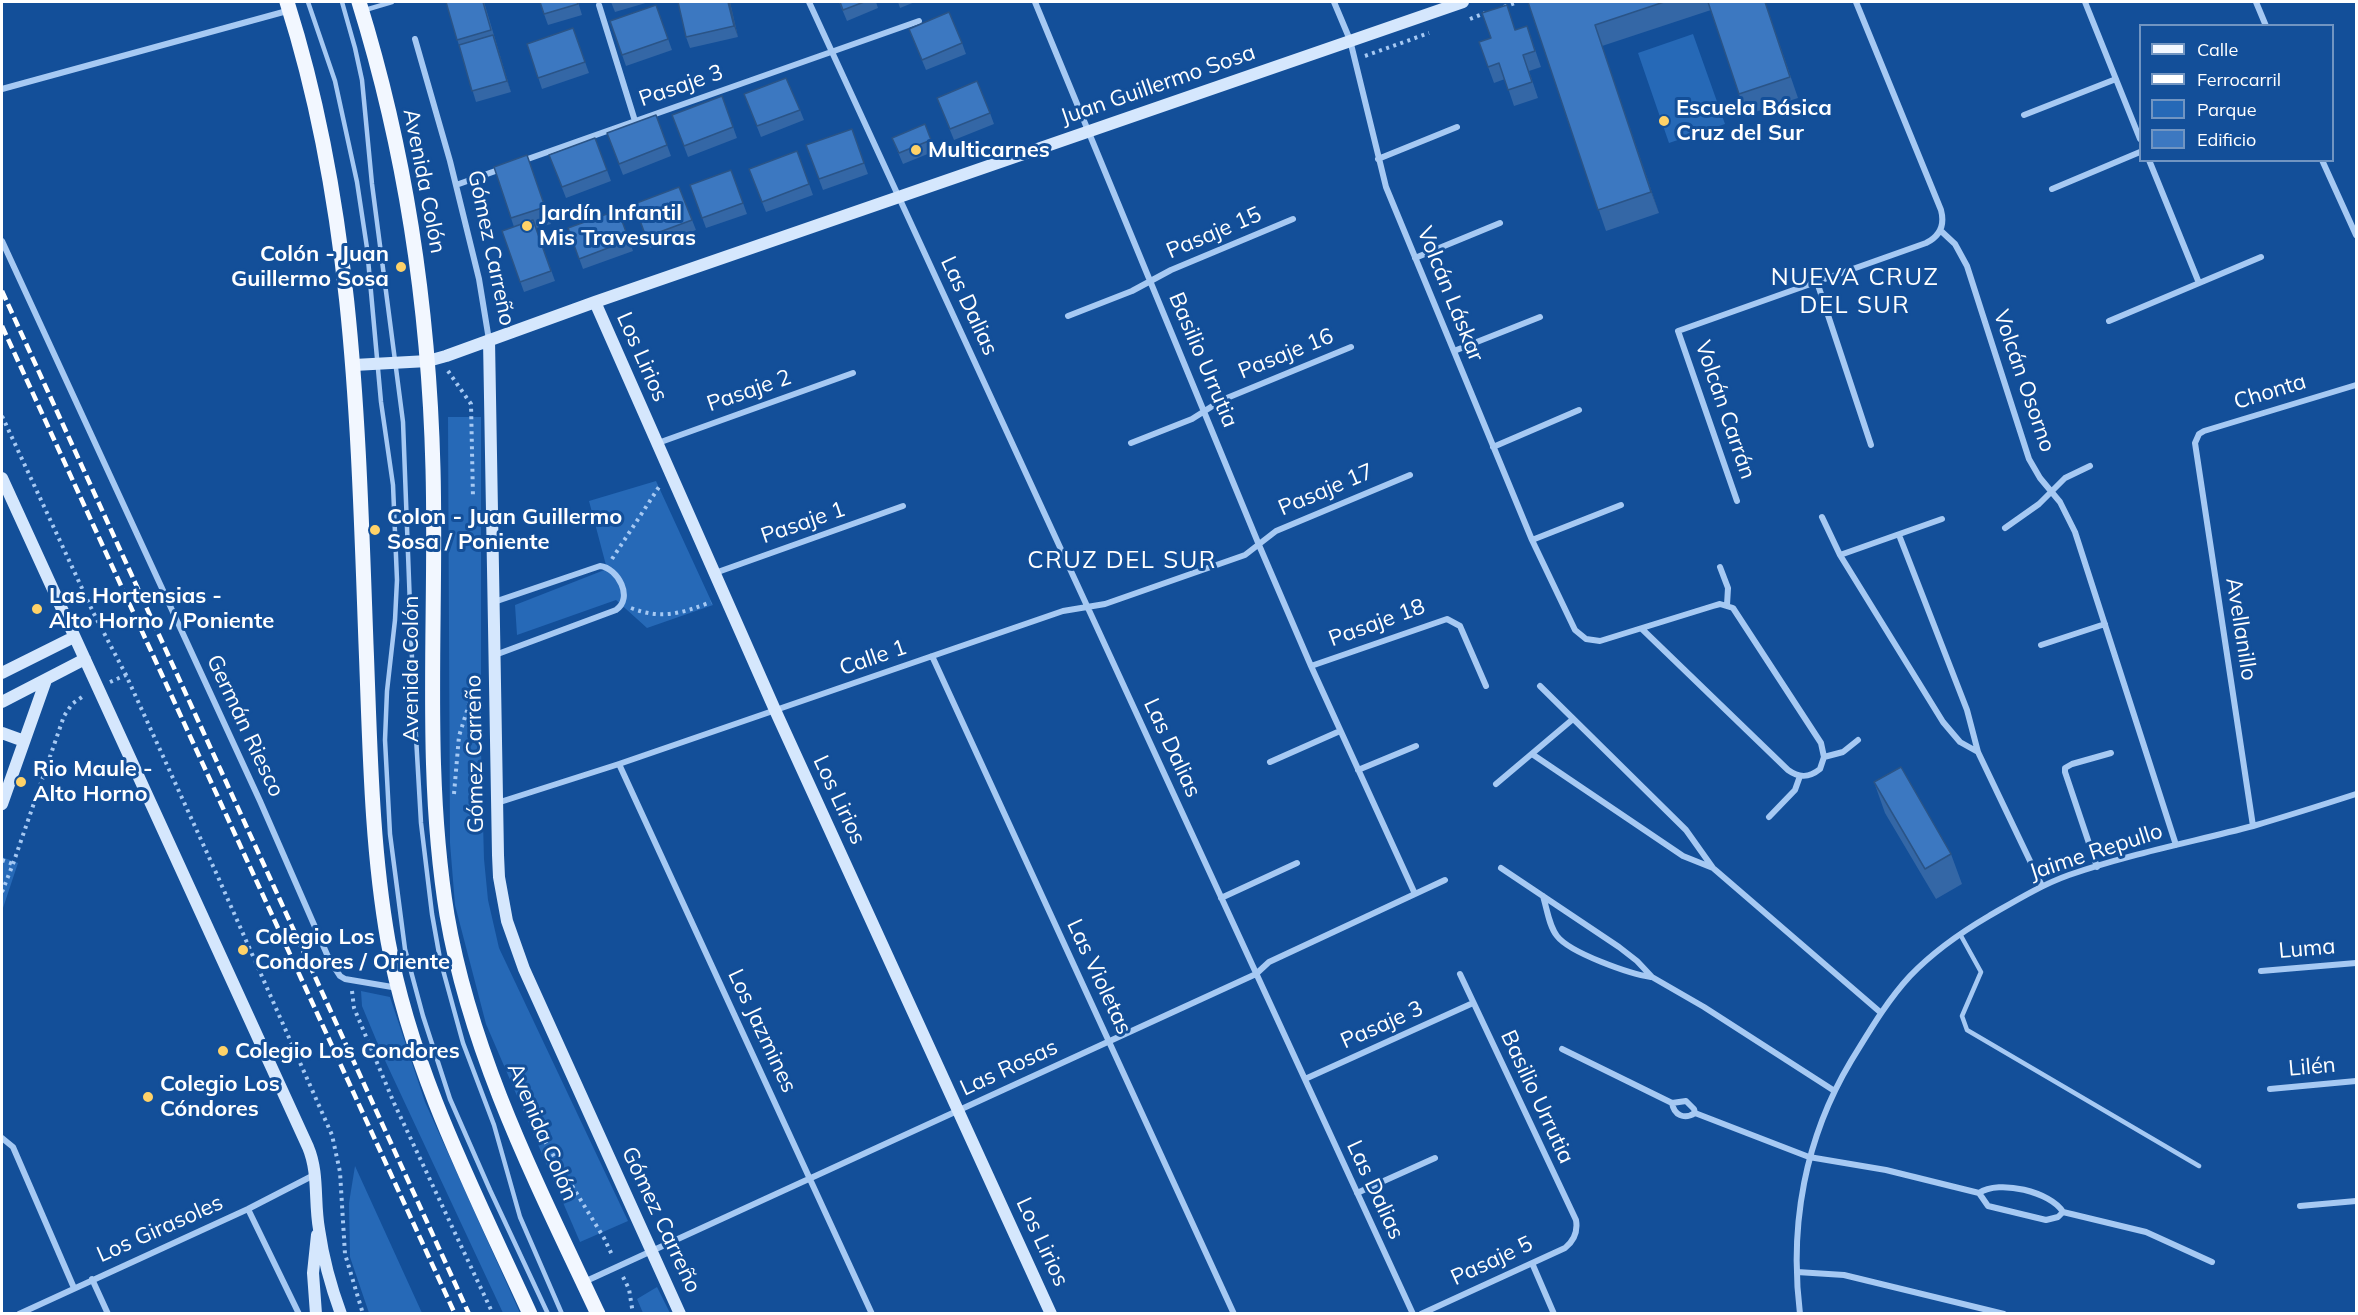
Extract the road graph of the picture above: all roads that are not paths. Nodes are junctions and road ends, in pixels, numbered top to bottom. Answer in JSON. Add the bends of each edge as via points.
{"nodes":[{"id":1,"x":308,"y":2,"type":"edge"},
{"id":2,"x":342,"y":2,"type":"edge"},
{"id":3,"x":392,"y":2,"type":"edge"},
{"id":4,"x":809,"y":2,"type":"edge"},
{"id":5,"x":1035,"y":2,"type":"edge"},
{"id":6,"x":1334,"y":2,"type":"edge"},
{"id":7,"x":1462,"y":2,"type":"edge"},
{"id":8,"x":1856,"y":2,"type":"edge"},
{"id":9,"x":2085,"y":2,"type":"edge"},
{"id":10,"x":2256,"y":2,"type":"edge"},
{"id":11,"x":598,"y":5,"type":"dead end"},
{"id":12,"x":289,"y":6,"type":"edge"},
{"id":13,"x":361,"y":6,"type":"edge"},
{"id":14,"x":919,"y":21,"type":"dead end"},
{"id":15,"x":2265,"y":24,"type":"edge"},
{"id":16,"x":415,"y":39,"type":"dead end"},
{"id":17,"x":1350,"y":40,"type":"junction"},
{"id":18,"x":832,"y":52,"type":"junction"},
{"id":19,"x":2116,"y":79,"type":"junction"},
{"id":20,"x":2,"y":89,"type":"edge"},
{"id":21,"x":2024,"y":115,"type":"dead end"},
{"id":22,"x":635,"y":121,"type":"junction"},
{"id":23,"x":1457,"y":127,"type":"dead end"},
{"id":24,"x":1089,"y":131,"type":"junction"},
{"id":25,"x":2139,"y":136,"type":"edge"},
{"id":26,"x":2139,"y":152,"type":"edge"},
{"id":27,"x":1378,"y":159,"type":"junction"},
{"id":28,"x":2150,"y":162,"type":"edge"},
{"id":29,"x":2323,"y":162,"type":"edge"},
{"id":30,"x":456,"y":184,"type":"junction"},
{"id":31,"x":2052,"y":189,"type":"dead end"},
{"id":32,"x":900,"y":197,"type":"junction"},
{"id":33,"x":1293,"y":219,"type":"dead end"},
{"id":34,"x":1500,"y":223,"type":"dead end"},
{"id":35,"x":1940,"y":230,"type":"junction"},
{"id":36,"x":2356,"y":236,"type":"edge"},
{"id":37,"x":2,"y":241,"type":"edge"},
{"id":38,"x":2261,"y":257,"type":"dead end"},
{"id":39,"x":1415,"y":258,"type":"junction"},
{"id":40,"x":1150,"y":281,"type":"junction"},
{"id":41,"x":1816,"y":282,"type":"junction"},
{"id":42,"x":2199,"y":283,"type":"junction"},
{"id":43,"x":595,"y":302,"type":"junction"},
{"id":44,"x":1068,"y":316,"type":"dead end"},
{"id":45,"x":1540,"y":317,"type":"dead end"},
{"id":46,"x":2109,"y":321,"type":"dead end"},
{"id":47,"x":489,"y":340,"type":"junction"},
{"id":48,"x":1351,"y":347,"type":"dead end"},
{"id":49,"x":1454,"y":351,"type":"junction"},
{"id":50,"x":428,"y":361,"type":"junction"},
{"id":51,"x":378,"y":363,"type":"junction"},
{"id":52,"x":395,"y":363,"type":"junction"},
{"id":53,"x":354,"y":364,"type":"junction"},
{"id":54,"x":854,"y":374,"type":"dead end"},
{"id":55,"x":2356,"y":386,"type":"edge"},
{"id":56,"x":1579,"y":410,"type":"dead end"},
{"id":57,"x":1204,"y":411,"type":"junction"},
{"id":58,"x":2197,"y":438,"type":"joint"},
{"id":59,"x":657,"y":443,"type":"junction"},
{"id":60,"x":1131,"y":443,"type":"dead end"},
{"id":61,"x":1871,"y":445,"type":"dead end"},
{"id":62,"x":1493,"y":447,"type":"junction"},
{"id":63,"x":2090,"y":466,"type":"dead end"},
{"id":64,"x":1410,"y":475,"type":"dead end"},
{"id":65,"x":2,"y":478,"type":"edge"},
{"id":66,"x":2052,"y":491,"type":"junction"},
{"id":67,"x":1737,"y":501,"type":"dead end"},
{"id":68,"x":1622,"y":505,"type":"dead end"},
{"id":69,"x":903,"y":506,"type":"dead end"},
{"id":70,"x":1822,"y":517,"type":"dead end"},
{"id":71,"x":1942,"y":519,"type":"dead end"},
{"id":72,"x":2005,"y":528,"type":"dead end"},
{"id":73,"x":1899,"y":534,"type":"junction"},
{"id":74,"x":1532,"y":540,"type":"junction"},
{"id":75,"x":1259,"y":544,"type":"junction"},
{"id":76,"x":1840,"y":555,"type":"junction"},
{"id":77,"x":1720,"y":567,"type":"dead end"},
{"id":78,"x":714,"y":573,"type":"junction"},
{"id":79,"x":494,"y":602,"type":"junction"},
{"id":80,"x":1728,"y":605,"type":"junction"},
{"id":81,"x":1088,"y":608,"type":"junction"},
{"id":82,"x":2104,"y":624,"type":"junction"},
{"id":83,"x":1642,"y":629,"type":"junction"},
{"id":84,"x":74,"y":637,"type":"junction"},
{"id":85,"x":2041,"y":645,"type":"dead end"},
{"id":86,"x":495,"y":655,"type":"junction"},
{"id":87,"x":932,"y":656,"type":"junction"},
{"id":88,"x":85,"y":659,"type":"junction"},
{"id":89,"x":1311,"y":666,"type":"junction"},
{"id":90,"x":2,"y":673,"type":"edge"},
{"id":91,"x":46,"y":680,"type":"junction"},
{"id":92,"x":1486,"y":686,"type":"dead end"},
{"id":93,"x":1540,"y":686,"type":"dead end"},
{"id":94,"x":2,"y":702,"type":"edge"},
{"id":95,"x":775,"y":710,"type":"junction"},
{"id":96,"x":1573,"y":719,"type":"junction"},
{"id":97,"x":1340,"y":731,"type":"junction"},
{"id":98,"x":2,"y":733,"type":"edge"},
{"id":99,"x":1858,"y":740,"type":"dead end"},
{"id":100,"x":24,"y":741,"type":"junction"},
{"id":101,"x":1416,"y":746,"type":"dead end"},
{"id":102,"x":1978,"y":752,"type":"junction"},
{"id":103,"x":2111,"y":753,"type":"dead end"},
{"id":104,"x":1532,"y":754,"type":"junction"},
{"id":105,"x":1824,"y":757,"type":"junction"},
{"id":106,"x":1270,"y":762,"type":"dead end"},
{"id":107,"x":619,"y":764,"type":"junction"},
{"id":108,"x":1358,"y":770,"type":"junction"},
{"id":109,"x":1800,"y":776,"type":"junction"},
{"id":110,"x":1496,"y":784,"type":"dead end"},
{"id":111,"x":2356,"y":794,"type":"edge"},
{"id":112,"x":496,"y":803,"type":"junction"},
{"id":113,"x":2,"y":804,"type":"edge"},
{"id":114,"x":1768,"y":817,"type":"dead end"},
{"id":115,"x":2253,"y":826,"type":"junction"},
{"id":116,"x":2176,"y":845,"type":"junction"},
{"id":117,"x":1297,"y":863,"type":"dead end"},
{"id":118,"x":2097,"y":867,"type":"junction"},
{"id":119,"x":1501,"y":868,"type":"dead end"},
{"id":120,"x":1713,"y":868,"type":"junction"},
{"id":121,"x":1445,"y":880,"type":"dead end"},
{"id":122,"x":2042,"y":886,"type":"junction"},
{"id":123,"x":1415,"y":894,"type":"junction"},
{"id":124,"x":1543,"y":896,"type":"junction"},
{"id":125,"x":1221,"y":898,"type":"junction"},
{"id":126,"x":1960,"y":934,"type":"junction"},
{"id":127,"x":2356,"y":963,"type":"edge"},
{"id":128,"x":2261,"y":971,"type":"dead end"},
{"id":129,"x":1256,"y":974,"type":"junction"},
{"id":130,"x":1460,"y":974,"type":"dead end"},
{"id":131,"x":1652,"y":977,"type":"junction"},
{"id":132,"x":398,"y":988,"type":"junction"},
{"id":133,"x":1473,"y":1003,"type":"junction"},
{"id":134,"x":1880,"y":1012,"type":"junction"},
{"id":135,"x":1109,"y":1042,"type":"junction"},
{"id":136,"x":1562,"y":1049,"type":"dead end"},
{"id":137,"x":1305,"y":1079,"type":"junction"},
{"id":138,"x":2356,"y":1081,"type":"edge"},
{"id":139,"x":2270,"y":1089,"type":"dead end"},
{"id":140,"x":1833,"y":1090,"type":"junction"},
{"id":141,"x":1672,"y":1103,"type":"junction"},
{"id":142,"x":958,"y":1111,"type":"junction"},
{"id":143,"x":1695,"y":1113,"type":"junction"},
{"id":144,"x":2,"y":1138,"type":"edge"},
{"id":145,"x":1809,"y":1156,"type":"junction"},
{"id":146,"x":1435,"y":1158,"type":"dead end"},
{"id":147,"x":2199,"y":1166,"type":"dead end"},
{"id":148,"x":315,"y":1174,"type":"junction"},
{"id":149,"x":810,"y":1179,"type":"junction"},
{"id":150,"x":1357,"y":1193,"type":"junction"},
{"id":151,"x":1979,"y":1193,"type":"junction"},
{"id":152,"x":2356,"y":1201,"type":"edge"},
{"id":153,"x":2300,"y":1206,"type":"dead end"},
{"id":154,"x":248,"y":1209,"type":"junction"},
{"id":155,"x":2063,"y":1212,"type":"junction"},
{"id":156,"x":319,"y":1228,"type":"junction"},
{"id":157,"x":1575,"y":1236,"type":"joint"},
{"id":158,"x":651,"y":1251,"type":"junction"},
{"id":159,"x":2212,"y":1262,"type":"dead end"},
{"id":160,"x":1532,"y":1263,"type":"junction"},
{"id":161,"x":1797,"y":1272,"type":"junction"},
{"id":162,"x":92,"y":1279,"type":"junction"},
{"id":163,"x":584,"y":1283,"type":"junction"},
{"id":164,"x":74,"y":1288,"type":"junction"},
{"id":165,"x":2002,"y":1313,"type":"edge"},
{"id":166,"x":19,"y":1314,"type":"edge"},
{"id":167,"x":108,"y":1314,"type":"edge"},
{"id":168,"x":299,"y":1314,"type":"edge"},
{"id":169,"x":316,"y":1314,"type":"edge"},
{"id":170,"x":341,"y":1314,"type":"edge"},
{"id":171,"x":530,"y":1314,"type":"edge"},
{"id":172,"x":548,"y":1314,"type":"edge"},
{"id":173,"x":561,"y":1314,"type":"edge"},
{"id":174,"x":598,"y":1314,"type":"edge"},
{"id":175,"x":680,"y":1314,"type":"edge"},
{"id":176,"x":872,"y":1314,"type":"edge"},
{"id":177,"x":1051,"y":1314,"type":"edge"},
{"id":178,"x":1234,"y":1314,"type":"edge"},
{"id":179,"x":1413,"y":1314,"type":"edge"},
{"id":180,"x":1421,"y":1314,"type":"edge"},
{"id":181,"x":1554,"y":1314,"type":"edge"},
{"id":182,"x":1800,"y":1314,"type":"edge"}],
"edges":[{"from":1,"to":51,"type":"lane","via":[[335,81],[351,149],[367,248]]},
{"from":2,"to":52,"type":"lane","via":[[362,80]]},
{"from":3,"to":13,"type":"lane"},
{"from":4,"to":18,"type":"street","name":"Las Dalias"},
{"from":5,"to":24,"type":"street","name":"Basilio Urrutia"},
{"from":6,"to":17,"type":"street","name":"Volcán Láskar"},
{"from":7,"to":17,"type":"street","name":"Juan Guillermo Sosa"},
{"from":8,"to":35,"type":"street","via":[[1941,210]]},
{"from":9,"to":19,"type":"street"},
{"from":10,"to":15,"type":"street"},
{"from":11,"to":22,"type":"street"},
{"from":12,"to":20,"type":"street"},
{"from":12,"to":53,"type":"main road","name":"Avenida Colón","via":[[308,71],[335,203]]},
{"from":13,"to":50,"type":"main road","name":"Avenida Colón","via":[[409,206]]},
{"from":14,"to":18,"type":"street","name":"Pasaje 3"},
{"from":16,"to":30,"type":"street","name":"Gómez Carreño"},
{"from":17,"to":24,"type":"street","name":"Juan Guillermo Sosa"},
{"from":17,"to":27,"type":"street","name":"Volcán Láskar"},
{"from":18,"to":22,"type":"street","name":"Pasaje 3"},
{"from":18,"to":32,"type":"street","name":"Las Dalias"},
{"from":19,"to":21,"type":"street"},
{"from":19,"to":25,"type":"street"},
{"from":22,"to":30,"type":"street","name":"Pasaje 3"},
{"from":23,"to":27,"type":"street"},
{"from":24,"to":32,"type":"street","name":"Juan Guillermo Sosa"},
{"from":24,"to":40,"type":"street","name":"Basilio Urrutia"},
{"from":26,"to":31,"type":"street"},
{"from":27,"to":39,"type":"street","name":"Volcán Láskar"},
{"from":28,"to":42,"type":"street"},
{"from":29,"to":36,"type":"street"},
{"from":30,"to":47,"type":"street","name":"Gómez Carreño","via":[[482,288]]},
{"from":32,"to":43,"type":"street","name":"Juan Guillermo Sosa"},
{"from":32,"to":81,"type":"street","name":"Las Dalias"},
{"from":33,"to":40,"type":"street","name":"Pasaje 15"},
{"from":34,"to":39,"type":"street"},
{"from":35,"to":41,"type":"street","via":[[1926,243]]},
{"from":35,"to":66,"type":"street","name":"Volcán Osorno","via":[[1962,255],[2029,459]]},
{"from":37,"to":132,"type":"street","name":"Germán Riesco","via":[[260,801],[328,959],[340,975],[356,982]]},
{"from":38,"to":42,"type":"street"},
{"from":39,"to":49,"type":"street","name":"Volcán Láskar"},
{"from":40,"to":44,"type":"street","name":"Pasaje 15"},
{"from":40,"to":57,"type":"street","name":"Basilio Urrutia"},
{"from":41,"to":61,"type":"street"},
{"from":41,"to":67,"type":"street","name":"Volcán Carrán","via":[[1678,331]]},
{"from":42,"to":46,"type":"street"},
{"from":43,"to":47,"type":"street","name":"Juan Guillermo Sosa"},
{"from":43,"to":59,"type":"street","name":"Los Lirios"},
{"from":45,"to":49,"type":"street"},
{"from":47,"to":50,"type":"street","name":"Juan Guillermo Sosa"},
{"from":47,"to":79,"type":"street","name":"Gómez Carreño"},
{"from":48,"to":57,"type":"street","name":"Pasaje 16"},
{"from":49,"to":62,"type":"street","name":"Volcán Láskar"},
{"from":50,"to":52,"type":"street","name":"Juan Guillermo Sosa"},
{"from":50,"to":163,"type":"main road","name":"Avenida Colón","via":[[433,469],[435,812],[448,917],[465,993],[489,1068]]},
{"from":51,"to":52,"type":"street","name":"Juan Guillermo Sosa"},
{"from":51,"to":53,"type":"street","name":"Juan Guillermo Sosa"},
{"from":51,"to":172,"type":"lane","via":[[393,485],[396,580],[386,711],[388,796],[393,869],[405,949],[450,1099]]},
{"from":52,"to":173,"type":"lane","via":[[404,422],[413,685],[422,834],[432,914],[463,1043],[494,1125],[520,1217]]},
{"from":53,"to":132,"type":"main road","name":"Avenida Colón","via":[[375,839]]},
{"from":54,"to":59,"type":"street","name":"Pasaje 2"},
{"from":55,"to":58,"type":"street","name":"Chonta","via":[[2204,431]]},
{"from":56,"to":62,"type":"street"},
{"from":57,"to":60,"type":"street","name":"Pasaje 16"},
{"from":57,"to":75,"type":"street","name":"Basilio Urrutia"},
{"from":58,"to":115,"type":"street","name":"Avellanillo"},
{"from":59,"to":78,"type":"street","name":"Los Lirios"},
{"from":62,"to":74,"type":"street","name":"Volcán Láskar"},
{"from":63,"to":66,"type":"street","via":[[2065,478]]},
{"from":64,"to":75,"type":"street","name":"Pasaje 17","via":[[1275,531]]},
{"from":65,"to":84,"type":"street"},
{"from":66,"to":72,"type":"street"},
{"from":66,"to":82,"type":"street","name":"Volcán Osorno","via":[[2075,532]]},
{"from":68,"to":74,"type":"street"},
{"from":69,"to":78,"type":"street","name":"Pasaje 1"},
{"from":70,"to":76,"type":"street"},
{"from":71,"to":73,"type":"street"},
{"from":73,"to":76,"type":"street"},
{"from":73,"to":102,"type":"street","via":[[1968,710]]},
{"from":74,"to":83,"type":"street","name":"Volcán Láskar","via":[[1575,630],[1586,639],[1600,641]]},
{"from":75,"to":81,"type":"street","name":"Calle 1","via":[[1245,555]]},
{"from":75,"to":89,"type":"street","name":"Basilio Urrutia"},
{"from":76,"to":102,"type":"street","via":[[1951,734]]},
{"from":77,"to":80,"type":"street","via":[[1728,588]]},
{"from":78,"to":95,"type":"street","name":"Los Lirios"},
{"from":79,"to":86,"type":"street","name":"Gómez Carreño"},
{"from":79,"to":86,"type":"street","via":[[595,567],[606,567],[615,573],[624,597],[616,610]]},
{"from":80,"to":83,"type":"street","via":[[1713,606]]},
{"from":80,"to":105,"type":"street","via":[[1821,743]]},
{"from":81,"to":87,"type":"street","name":"Calle 1","via":[[1063,611]]},
{"from":81,"to":125,"type":"street","name":"Las Dalias"},
{"from":82,"to":85,"type":"street"},
{"from":82,"to":116,"type":"street","name":"Volcán Osorno"},
{"from":83,"to":109,"type":"street","via":[[1788,770]]},
{"from":84,"to":88,"type":"street"},
{"from":84,"to":90,"type":"street"},
{"from":86,"to":112,"type":"street","name":"Gómez Carreño"},
{"from":87,"to":95,"type":"street","name":"Calle 1"},
{"from":87,"to":135,"type":"street","name":"Las Violetas"},
{"from":88,"to":91,"type":"street"},
{"from":88,"to":148,"type":"street","via":[[308,1147]]},
{"from":89,"to":92,"type":"street","name":"Pasaje 18","via":[[1447,619],[1460,626]]},
{"from":89,"to":97,"type":"street","name":"Basilio Urrutia"},
{"from":91,"to":94,"type":"street"},
{"from":91,"to":100,"type":"street"},
{"from":93,"to":96,"type":"street"},
{"from":95,"to":107,"type":"street","name":"Calle 1"},
{"from":95,"to":142,"type":"street","name":"Los Lirios"},
{"from":96,"to":104,"type":"street"},
{"from":96,"to":120,"type":"street","via":[[1686,830]]},
{"from":97,"to":106,"type":"street"},
{"from":97,"to":108,"type":"street","name":"Basilio Urrutia"},
{"from":98,"to":100,"type":"street"},
{"from":99,"to":105,"type":"street","via":[[1843,752]]},
{"from":100,"to":113,"type":"street"},
{"from":101,"to":108,"type":"street"},
{"from":102,"to":122,"type":"street"},
{"from":103,"to":118,"type":"street","via":[[2065,768]]},
{"from":104,"to":110,"type":"street"},
{"from":104,"to":120,"type":"street","via":[[1676,851]]},
{"from":105,"to":109,"type":"street","via":[[1816,772]]},
{"from":107,"to":112,"type":"street","name":"Calle 1"},
{"from":107,"to":149,"type":"street","name":"Los Jazmines"},
{"from":108,"to":123,"type":"street","name":"Basilio Urrutia"},
{"from":109,"to":114,"type":"street","via":[[1795,790]]},
{"from":111,"to":115,"type":"street","name":"Jaime Repullo"},
{"from":112,"to":158,"type":"street","name":"Gómez Carreño","via":[[499,877],[514,946]]},
{"from":115,"to":116,"type":"street","name":"Jaime Repullo"},
{"from":116,"to":118,"type":"street","name":"Jaime Repullo"},
{"from":117,"to":125,"type":"street"},
{"from":118,"to":122,"type":"street","name":"Jaime Repullo"},
{"from":119,"to":124,"type":"street"},
{"from":120,"to":134,"type":"street"},
{"from":121,"to":123,"type":"street","name":"Las Rosas"},
{"from":122,"to":126,"type":"street","name":"Jaime Repullo"},
{"from":123,"to":129,"type":"street","name":"Las Rosas","via":[[1269,962]]},
{"from":124,"to":131,"type":"street","via":[[1629,954]]},
{"from":124,"to":131,"type":"street","via":[[1554,931],[1563,943],[1619,969]]},
{"from":125,"to":129,"type":"street","name":"Las Dalias"},
{"from":126,"to":134,"type":"street","name":"Jaime Repullo","via":[[1909,976]]},
{"from":126,"to":147,"type":"lane","via":[[1980,972],[1962,1016],[1967,1030]]},
{"from":127,"to":128,"type":"street","name":"Luma"},
{"from":129,"to":135,"type":"street","name":"Las Rosas"},
{"from":129,"to":137,"type":"street","name":"Las Dalias"},
{"from":130,"to":133,"type":"street","name":"Basilio Urrutia"},
{"from":131,"to":140,"type":"street"},
{"from":132,"to":171,"type":"main road","name":"Avenida Colón","via":[[435,1101]]},
{"from":133,"to":137,"type":"street","name":"Pasaje 3"},
{"from":133,"to":157,"type":"street","name":"Basilio Urrutia","via":[[1576,1220]]},
{"from":134,"to":140,"type":"street","name":"Jaime Repullo"},
{"from":135,"to":142,"type":"street","name":"Las Rosas"},
{"from":135,"to":178,"type":"street","name":"Las Violetas"},
{"from":136,"to":141,"type":"street"},
{"from":137,"to":150,"type":"street","name":"Las Dalias"},
{"from":138,"to":139,"type":"street","name":"Lilén"},
{"from":140,"to":145,"type":"street","name":"Jaime Repullo"},
{"from":141,"to":143,"type":"street","via":[[1686,1101]]},
{"from":141,"to":143,"type":"street","via":[[1680,1116]]},
{"from":142,"to":149,"type":"street","name":"Las Rosas"},
{"from":142,"to":177,"type":"street","name":"Los Lirios"},
{"from":143,"to":145,"type":"street"},
{"from":144,"to":164,"type":"street","via":[[13,1147]]},
{"from":145,"to":151,"type":"street"},
{"from":145,"to":161,"type":"street","name":"Jaime Repullo","via":[[1800,1198]]},
{"from":146,"to":150,"type":"street"},
{"from":148,"to":154,"type":"street","name":"Los Girasoles"},
{"from":148,"to":156,"type":"street"},
{"from":149,"to":158,"type":"street","name":"Las Rosas"},
{"from":149,"to":176,"type":"street","name":"Los Jazmines"},
{"from":150,"to":179,"type":"street","name":"Las Dalias"},
{"from":151,"to":155,"type":"street","via":[[2001,1186],[2045,1196]]},
{"from":151,"to":155,"type":"street","via":[[1988,1206],[2041,1219],[2052,1219]]},
{"from":152,"to":153,"type":"street"},
{"from":154,"to":162,"type":"street","name":"Los Girasoles"},
{"from":154,"to":168,"type":"street"},
{"from":155,"to":159,"type":"street","via":[[2146,1232]]},
{"from":156,"to":169,"type":"street","via":[[314,1259]]},
{"from":156,"to":170,"type":"street"},
{"from":157,"to":160,"type":"street","name":"Pasaje 5","via":[[1565,1248]]},
{"from":158,"to":163,"type":"street","name":"Las Rosas"},
{"from":158,"to":175,"type":"street","name":"Gómez Carreño"},
{"from":160,"to":180,"type":"street","name":"Pasaje 5"},
{"from":160,"to":181,"type":"street"},
{"from":161,"to":165,"type":"street","via":[[1844,1275]]},
{"from":161,"to":182,"type":"street","name":"Jaime Repullo"},
{"from":162,"to":164,"type":"street","name":"Los Girasoles"},
{"from":162,"to":167,"type":"street"},
{"from":163,"to":174,"type":"main road","name":"Avenida Colón"},
{"from":164,"to":166,"type":"street","name":"Los Girasoles"}]}
